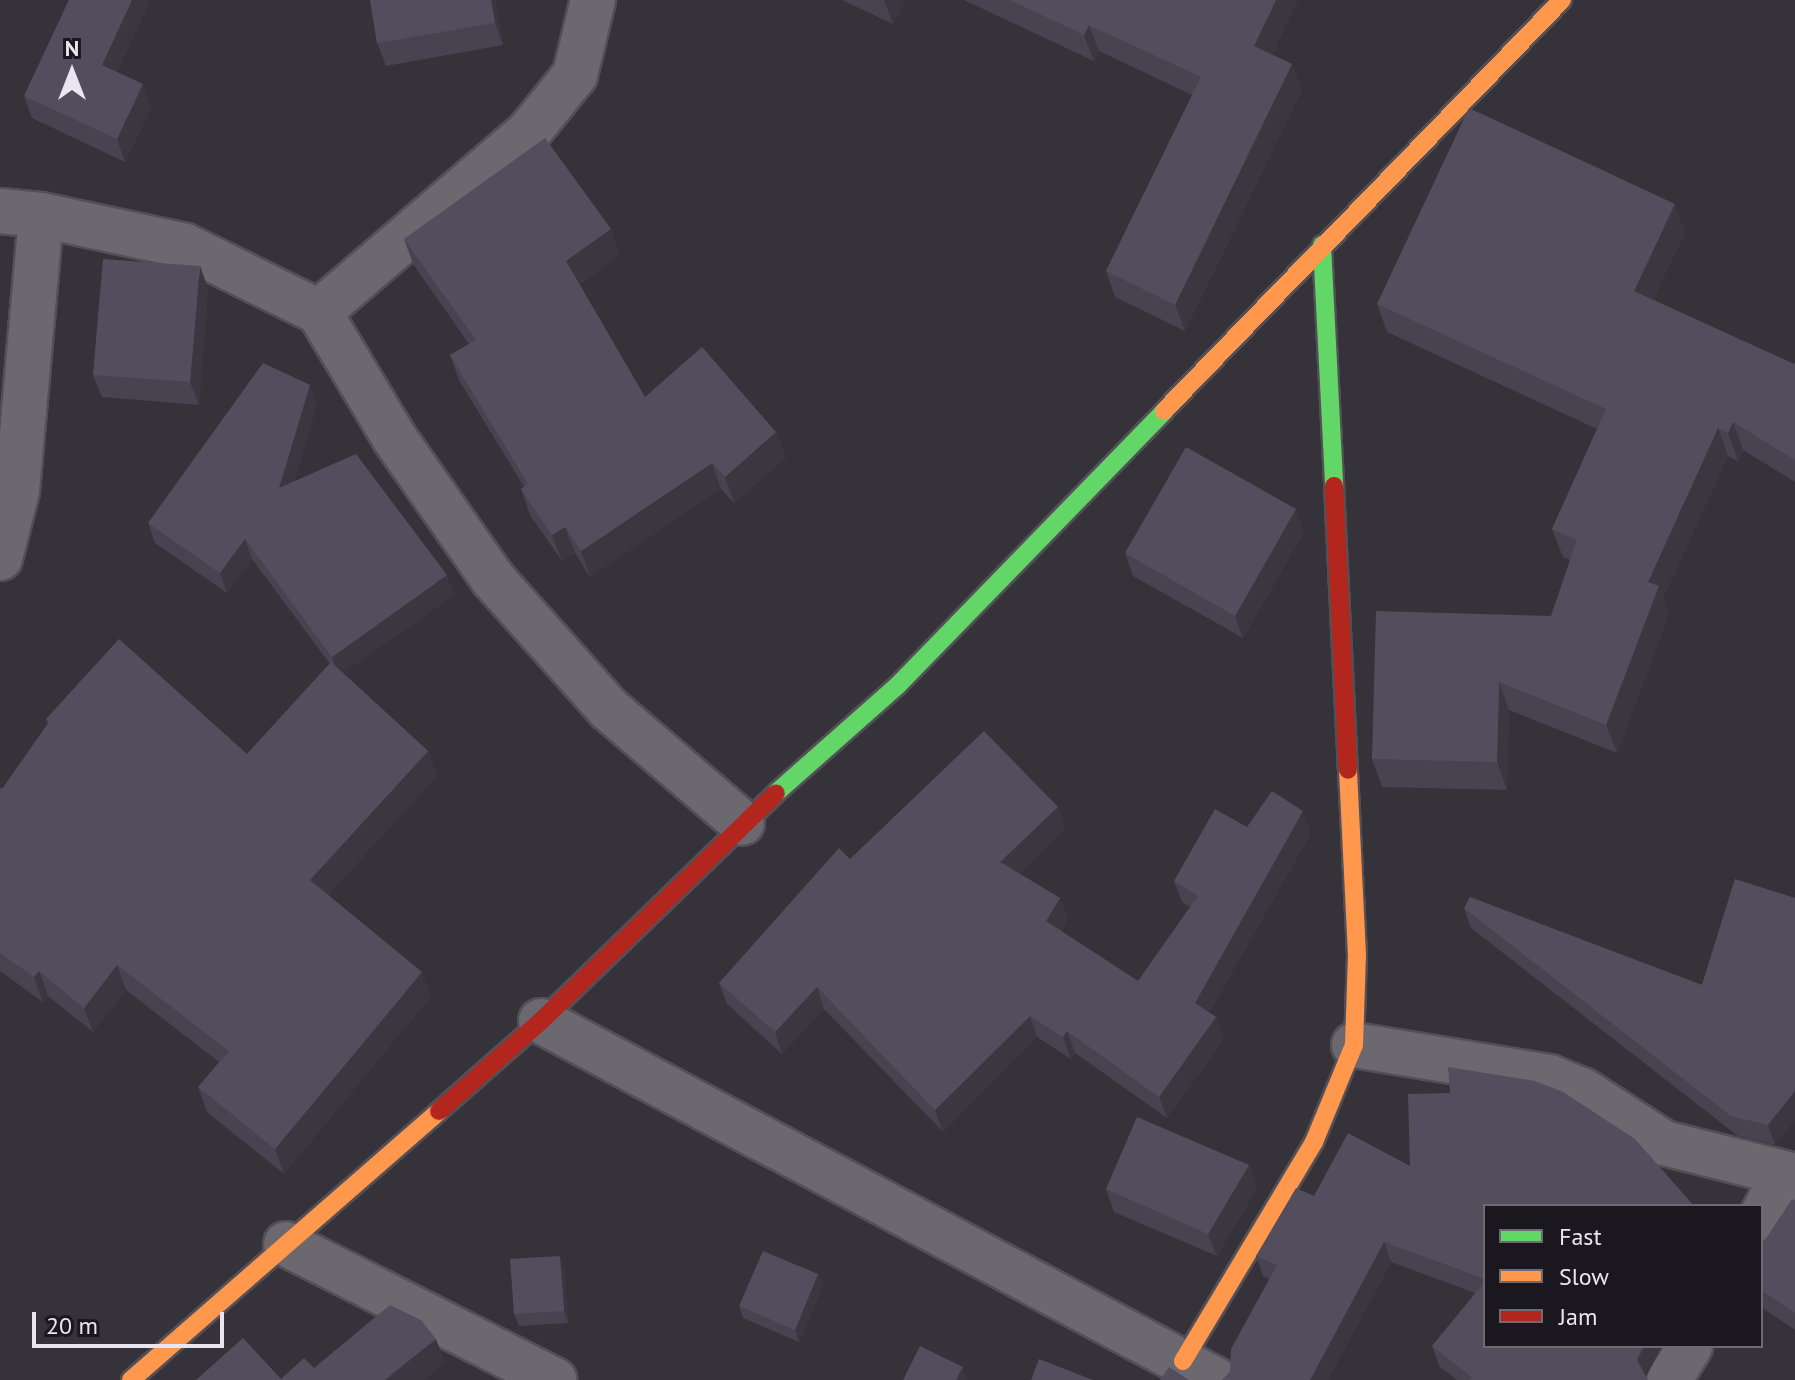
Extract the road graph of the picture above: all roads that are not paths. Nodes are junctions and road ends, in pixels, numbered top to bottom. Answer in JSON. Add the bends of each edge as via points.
{"nodes":[{"id":1,"x":593,"y":0,"type":"edge"},
{"id":2,"x":1562,"y":0,"type":"edge"},
{"id":3,"x":21,"y":213,"type":"edge"},
{"id":4,"x":1322,"y":245,"type":"junction"},
{"id":5,"x":319,"y":312,"type":"junction"},
{"id":6,"x":8,"y":490,"type":"edge"},
{"id":7,"x":0,"y":558,"type":"edge"},
{"id":8,"x":742,"y":823,"type":"junction"},
{"id":9,"x":541,"y":1021,"type":"junction"},
{"id":10,"x":1354,"y":1045,"type":"junction"},
{"id":11,"x":1789,"y":1176,"type":"edge"},
{"id":12,"x":1763,"y":1215,"type":"edge"},
{"id":13,"x":286,"y":1244,"type":"junction"},
{"id":14,"x":1689,"y":1348,"type":"edge"},
{"id":15,"x":1176,"y":1368,"type":"edge"},
{"id":16,"x":131,"y":1380,"type":"edge"},
{"id":17,"x":554,"y":1380,"type":"edge"},
{"id":18,"x":1669,"y":1380,"type":"edge"}],
"edges":[{"from":1,"to":5,"type":"street","via":[[575,75],[528,133]]},
{"from":2,"to":4,"type":"street"},
{"from":3,"to":5,"type":"street","via":[[185,246]]},
{"from":3,"to":6,"type":"street"},
{"from":4,"to":8,"type":"street","via":[[898,685]]},
{"from":4,"to":10,"type":"street","via":[[1356,940]]},
{"from":5,"to":8,"type":"street","via":[[395,439],[493,579],[609,709]]},
{"from":6,"to":7,"type":"street"},
{"from":8,"to":9,"type":"street"},
{"from":9,"to":13,"type":"street"},
{"from":9,"to":15,"type":"street"},
{"from":10,"to":11,"type":"street","via":[[1549,1077],[1582,1090],[1664,1143]]},
{"from":10,"to":15,"type":"street","via":[[1314,1142]]},
{"from":11,"to":12,"type":"street"},
{"from":13,"to":16,"type":"street"},
{"from":13,"to":17,"type":"street"},
{"from":14,"to":18,"type":"street"}]}
